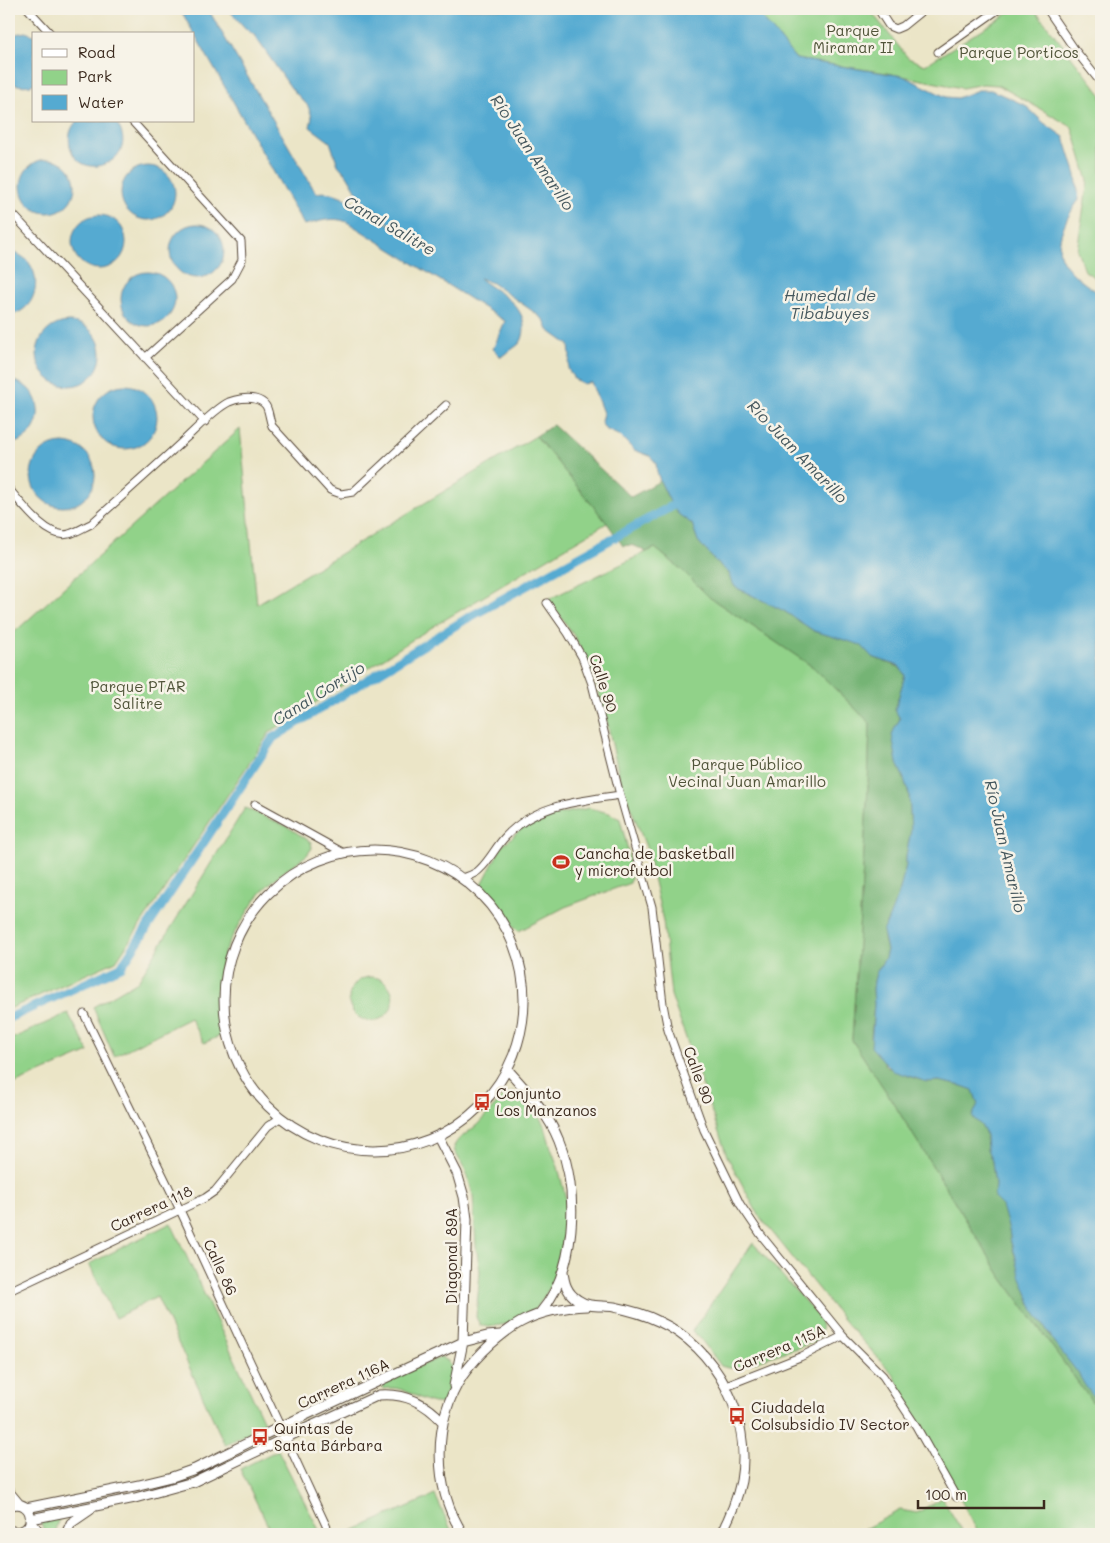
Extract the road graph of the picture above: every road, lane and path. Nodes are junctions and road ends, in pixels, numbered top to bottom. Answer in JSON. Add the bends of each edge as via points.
{"nodes":[{"id":1,"x":28,"y":9,"type":"edge"},
{"id":2,"x":878,"y":9,"type":"edge"},
{"id":3,"x":924,"y":9,"type":"edge"},
{"id":4,"x":1000,"y":9,"type":"edge"},
{"id":5,"x":1047,"y":9,"type":"edge"},
{"id":6,"x":49,"y":32,"type":"edge"},
{"id":7,"x":938,"y":52,"type":"dead end"},
{"id":8,"x":1101,"y":83,"type":"edge"},
{"id":9,"x":133,"y":122,"type":"edge"},
{"id":10,"x":9,"y":210,"type":"edge"},
{"id":11,"x":145,"y":358,"type":"junction"},
{"id":12,"x":446,"y":405,"type":"dead end"},
{"id":13,"x":205,"y":422,"type":"junction"},
{"id":14,"x":9,"y":489,"type":"edge"},
{"id":15,"x":547,"y":603,"type":"dead end"},
{"id":16,"x":620,"y":795,"type":"junction"},
{"id":17,"x":255,"y":804,"type":"dead end"},
{"id":18,"x":342,"y":852,"type":"junction"},
{"id":19,"x":463,"y":878,"type":"junction"},
{"id":20,"x":84,"y":1014,"type":"dead end"},
{"id":21,"x":508,"y":1070,"type":"junction"},
{"id":22,"x":280,"y":1118,"type":"junction"},
{"id":23,"x":438,"y":1136,"type":"junction"},
{"id":24,"x":180,"y":1210,"type":"junction"},
{"id":25,"x":562,"y":1271,"type":"junction"},
{"id":26,"x":9,"y":1291,"type":"edge"},
{"id":27,"x":590,"y":1306,"type":"junction"},
{"id":28,"x":539,"y":1314,"type":"junction"},
{"id":29,"x":500,"y":1336,"type":"junction"},
{"id":30,"x":844,"y":1336,"type":"junction"},
{"id":31,"x":463,"y":1342,"type":"junction"},
{"id":32,"x":476,"y":1357,"type":"junction"},
{"id":33,"x":726,"y":1386,"type":"junction"},
{"id":34,"x":451,"y":1398,"type":"junction"},
{"id":35,"x":443,"y":1422,"type":"junction"},
{"id":36,"x":280,"y":1427,"type":"junction"},
{"id":37,"x":285,"y":1438,"type":"junction"},
{"id":38,"x":9,"y":1492,"type":"edge"},
{"id":39,"x":956,"y":1497,"type":"dead end"},
{"id":40,"x":9,"y":1506,"type":"edge"},
{"id":41,"x":23,"y":1506,"type":"junction"},
{"id":42,"x":97,"y":1506,"type":"junction"},
{"id":43,"x":31,"y":1520,"type":"junction"},
{"id":44,"x":9,"y":1530,"type":"edge"},
{"id":45,"x":24,"y":1533,"type":"edge"},
{"id":46,"x":41,"y":1534,"type":"edge"},
{"id":47,"x":66,"y":1534,"type":"edge"},
{"id":48,"x":330,"y":1534,"type":"edge"},
{"id":49,"x":463,"y":1534,"type":"edge"},
{"id":50,"x":721,"y":1534,"type":"edge"}],
"edges":[{"from":1,"to":6,"type":"street"},
{"from":2,"to":3,"type":"street","via":[[889,26],[896,29]]},
{"from":4,"to":7,"type":"street"},
{"from":5,"to":8,"type":"street"},
{"from":9,"to":11,"type":"street","via":[[241,241],[242,260],[232,279]]},
{"from":10,"to":11,"type":"street"},
{"from":11,"to":13,"type":"street"},
{"from":12,"to":13,"type":"street","via":[[353,492],[341,494],[330,490],[272,426],[269,410],[263,403],[255,399],[238,399]]},
{"from":13,"to":14,"type":"street","via":[[91,524],[68,535],[46,528]]},
{"from":15,"to":16,"type":"street","name":"Calle 90","via":[[582,657]]},
{"from":16,"to":19,"type":"street","via":[[565,803],[543,810],[506,835],[479,870]]},
{"from":16,"to":30,"type":"street","name":"Calle 90","via":[[652,907],[668,1030],[704,1130],[740,1204],[761,1235]]},
{"from":17,"to":18,"type":"street"},
{"from":18,"to":19,"type":"street","via":[[374,849],[405,853],[435,862]]},
{"from":18,"to":22,"type":"street","via":[[309,864],[273,888],[237,935],[226,967],[223,1001],[226,1034],[238,1066],[256,1095]]},
{"from":19,"to":21,"type":"street","via":[[489,903],[509,932],[521,966],[524,1007],[521,1037]]},
{"from":20,"to":24,"type":"street","name":"Calle 86"},
{"from":21,"to":23,"type":"street","via":[[476,1109]]},
{"from":21,"to":25,"type":"street","via":[[538,1103],[560,1142],[571,1184],[572,1220]]},
{"from":22,"to":23,"type":"street","via":[[309,1136],[340,1146],[373,1149],[406,1146]]},
{"from":22,"to":24,"type":"street","name":"Carrera 118","via":[[268,1126],[215,1191]]},
{"from":23,"to":31,"type":"street","name":"Diagonal 89A","via":[[457,1172],[467,1219]]},
{"from":24,"to":26,"type":"street","name":"Carrera 118"},
{"from":24,"to":36,"type":"street","name":"Calle 86"},
{"from":25,"to":27,"type":"street","via":[[570,1293]]},
{"from":25,"to":28,"type":"street","via":[[554,1294]]},
{"from":27,"to":28,"type":"street"},
{"from":27,"to":33,"type":"street","via":[[614,1307],[659,1321],[697,1348]]},
{"from":28,"to":29,"type":"street","name":"Diagonal 89A"},
{"from":29,"to":31,"type":"street","name":"Carrera 116A"},
{"from":29,"to":32,"type":"street","name":"Diagonal 89A"},
{"from":30,"to":33,"type":"street","name":"Carrera 115A"},
{"from":30,"to":39,"type":"street","name":"Calle 90","via":[[883,1376]]},
{"from":31,"to":32,"type":"street","via":[[469,1353]]},
{"from":31,"to":34,"type":"street","name":"Diagonal 89A"},
{"from":31,"to":36,"type":"street","name":"Carrera 116A"},
{"from":32,"to":34,"type":"street","name":"Diagonal 89A"},
{"from":33,"to":50,"type":"street","via":[[739,1422],[743,1460],[737,1498]]},
{"from":34,"to":35,"type":"street","name":"Diagonal 89A"},
{"from":35,"to":37,"type":"street","name":"Carrera 116A","via":[[420,1402],[404,1396],[379,1395]]},
{"from":35,"to":49,"type":"street","name":"Diagonal 89A","via":[[442,1478],[447,1502]]},
{"from":36,"to":37,"type":"street","name":"Calle 86"},
{"from":36,"to":41,"type":"street","name":"Carrera 116A","via":[[224,1456],[172,1477]]},
{"from":37,"to":42,"type":"street","name":"Carrera 116A","via":[[193,1482]]},
{"from":37,"to":48,"type":"street","name":"Calle 86"},
{"from":38,"to":41,"type":"street"},
{"from":40,"to":41,"type":"street","name":"Carrera 116A"},
{"from":41,"to":43,"type":"street"},
{"from":42,"to":43,"type":"street","name":"Carrera 116A"},
{"from":42,"to":47,"type":"street","via":[[72,1523]]},
{"from":43,"to":45,"type":"street"},
{"from":43,"to":46,"type":"street"},
{"from":44,"to":45,"type":"street"}]}
